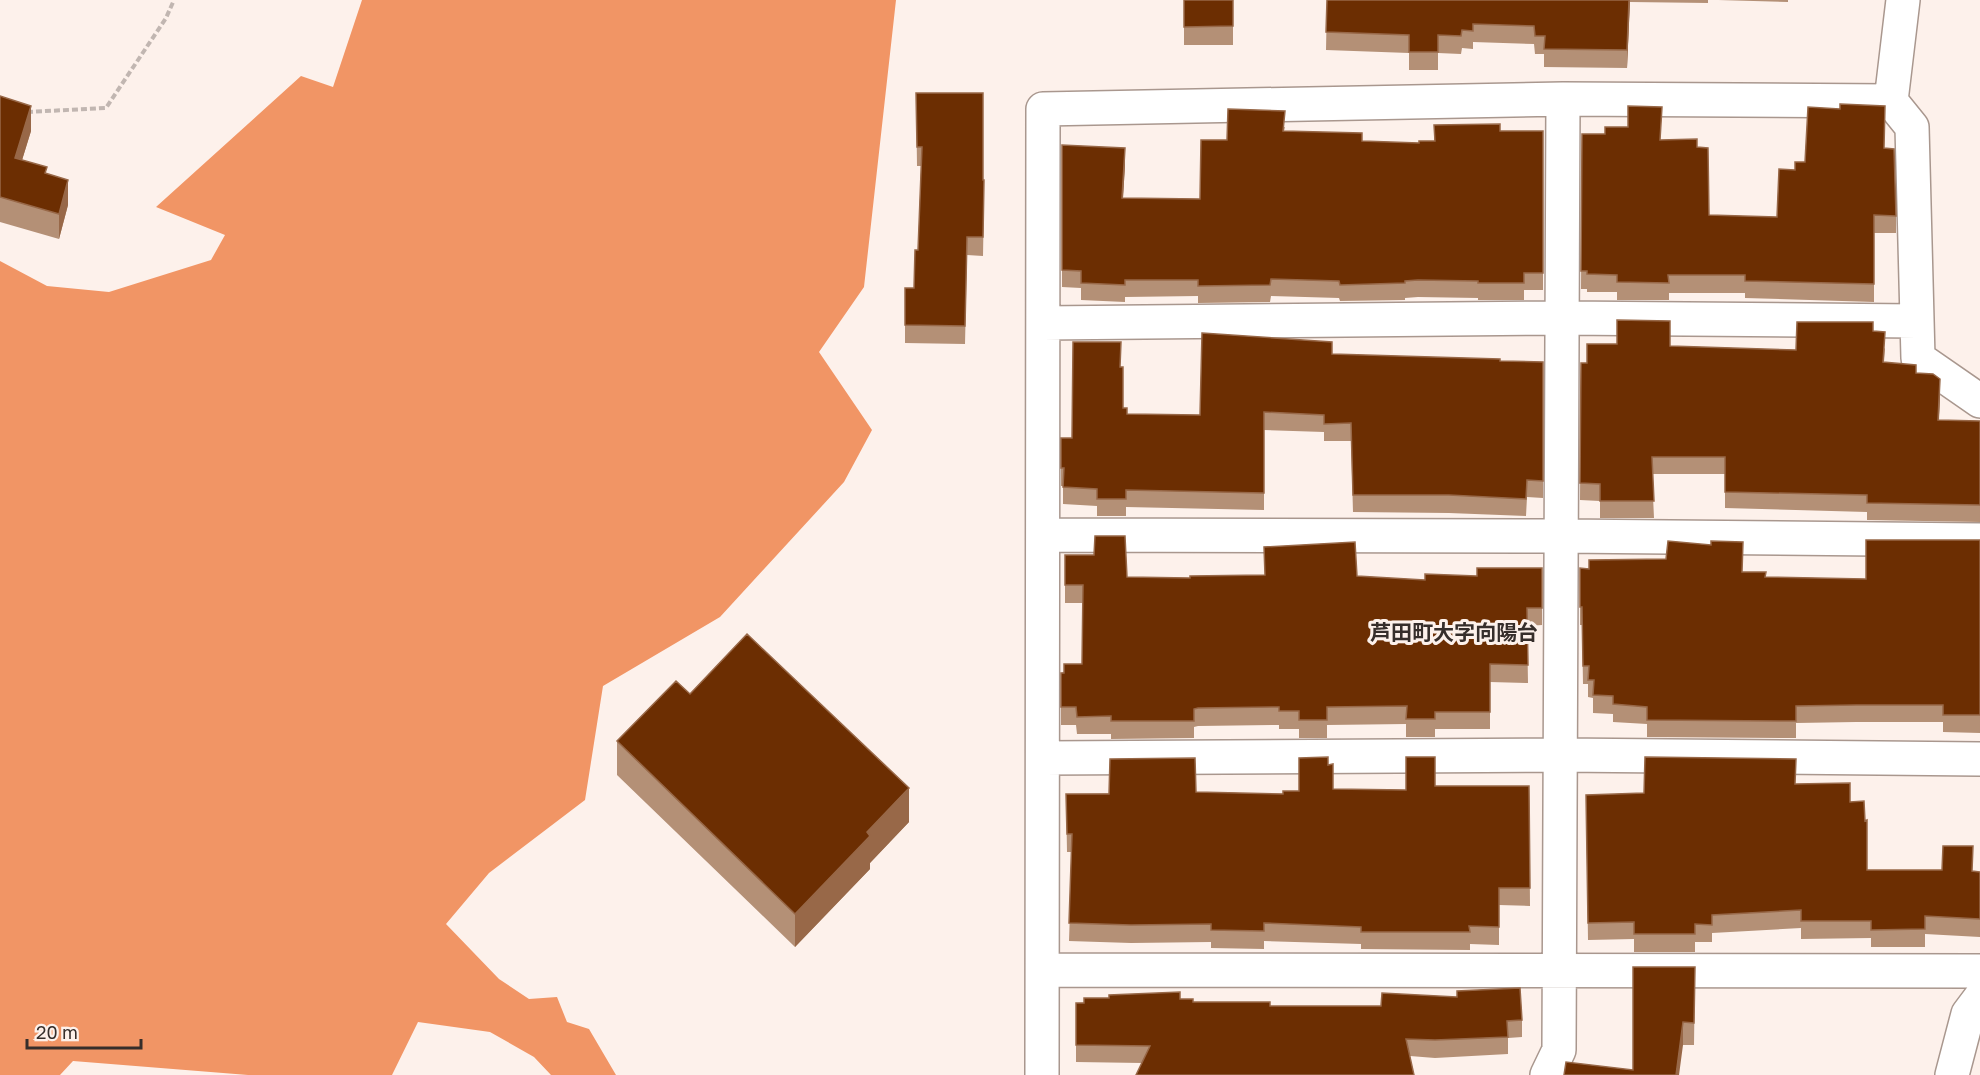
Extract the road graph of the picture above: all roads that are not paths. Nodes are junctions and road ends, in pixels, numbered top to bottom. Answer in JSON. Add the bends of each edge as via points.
{"nodes":[{"id":1,"x":1903,"y":0,"type":"edge"},
{"id":2,"x":1563,"y":99,"type":"junction"},
{"id":3,"x":1891,"y":101,"type":"junction"},
{"id":4,"x":1562,"y":318,"type":"junction"},
{"id":5,"x":1917,"y":321,"type":"junction"},
{"id":6,"x":1043,"y":323,"type":"junction"},
{"id":7,"x":1980,"y":401,"type":"edge"},
{"id":8,"x":1043,"y":535,"type":"junction"},
{"id":9,"x":1561,"y":536,"type":"junction"},
{"id":10,"x":1980,"y":540,"type":"edge"},
{"id":11,"x":1560,"y":755,"type":"junction"},
{"id":12,"x":1043,"y":758,"type":"junction"},
{"id":13,"x":1980,"y":759,"type":"edge"},
{"id":14,"x":1559,"y":969,"type":"junction"},
{"id":15,"x":1043,"y":970,"type":"junction"},
{"id":16,"x":1980,"y":971,"type":"edge"},
{"id":17,"x":1980,"y":998,"type":"edge"},
{"id":18,"x":1042,"y":1075,"type":"edge"},
{"id":19,"x":1547,"y":1075,"type":"edge"},
{"id":20,"x":1952,"y":1075,"type":"edge"}],
"edges":[{"from":1,"to":3,"type":"street"},
{"from":2,"to":3,"type":"street"},
{"from":2,"to":4,"type":"street"},
{"from":2,"to":6,"type":"street","via":[[1043,109]]},
{"from":3,"to":5,"type":"street","via":[[1912,128]]},
{"from":4,"to":5,"type":"street"},
{"from":4,"to":6,"type":"street"},
{"from":4,"to":9,"type":"street"},
{"from":5,"to":7,"type":"street","via":[[1918,358]]},
{"from":6,"to":8,"type":"street"},
{"from":8,"to":9,"type":"street"},
{"from":8,"to":12,"type":"street"},
{"from":9,"to":10,"type":"street"},
{"from":9,"to":11,"type":"street"},
{"from":11,"to":12,"type":"street"},
{"from":11,"to":13,"type":"street"},
{"from":11,"to":14,"type":"street"},
{"from":12,"to":15,"type":"street"},
{"from":14,"to":15,"type":"street"},
{"from":14,"to":16,"type":"street"},
{"from":14,"to":19,"type":"street","via":[[1559,1050]]},
{"from":15,"to":18,"type":"street"},
{"from":17,"to":20,"type":"street","via":[[1968,1014]]}]}
